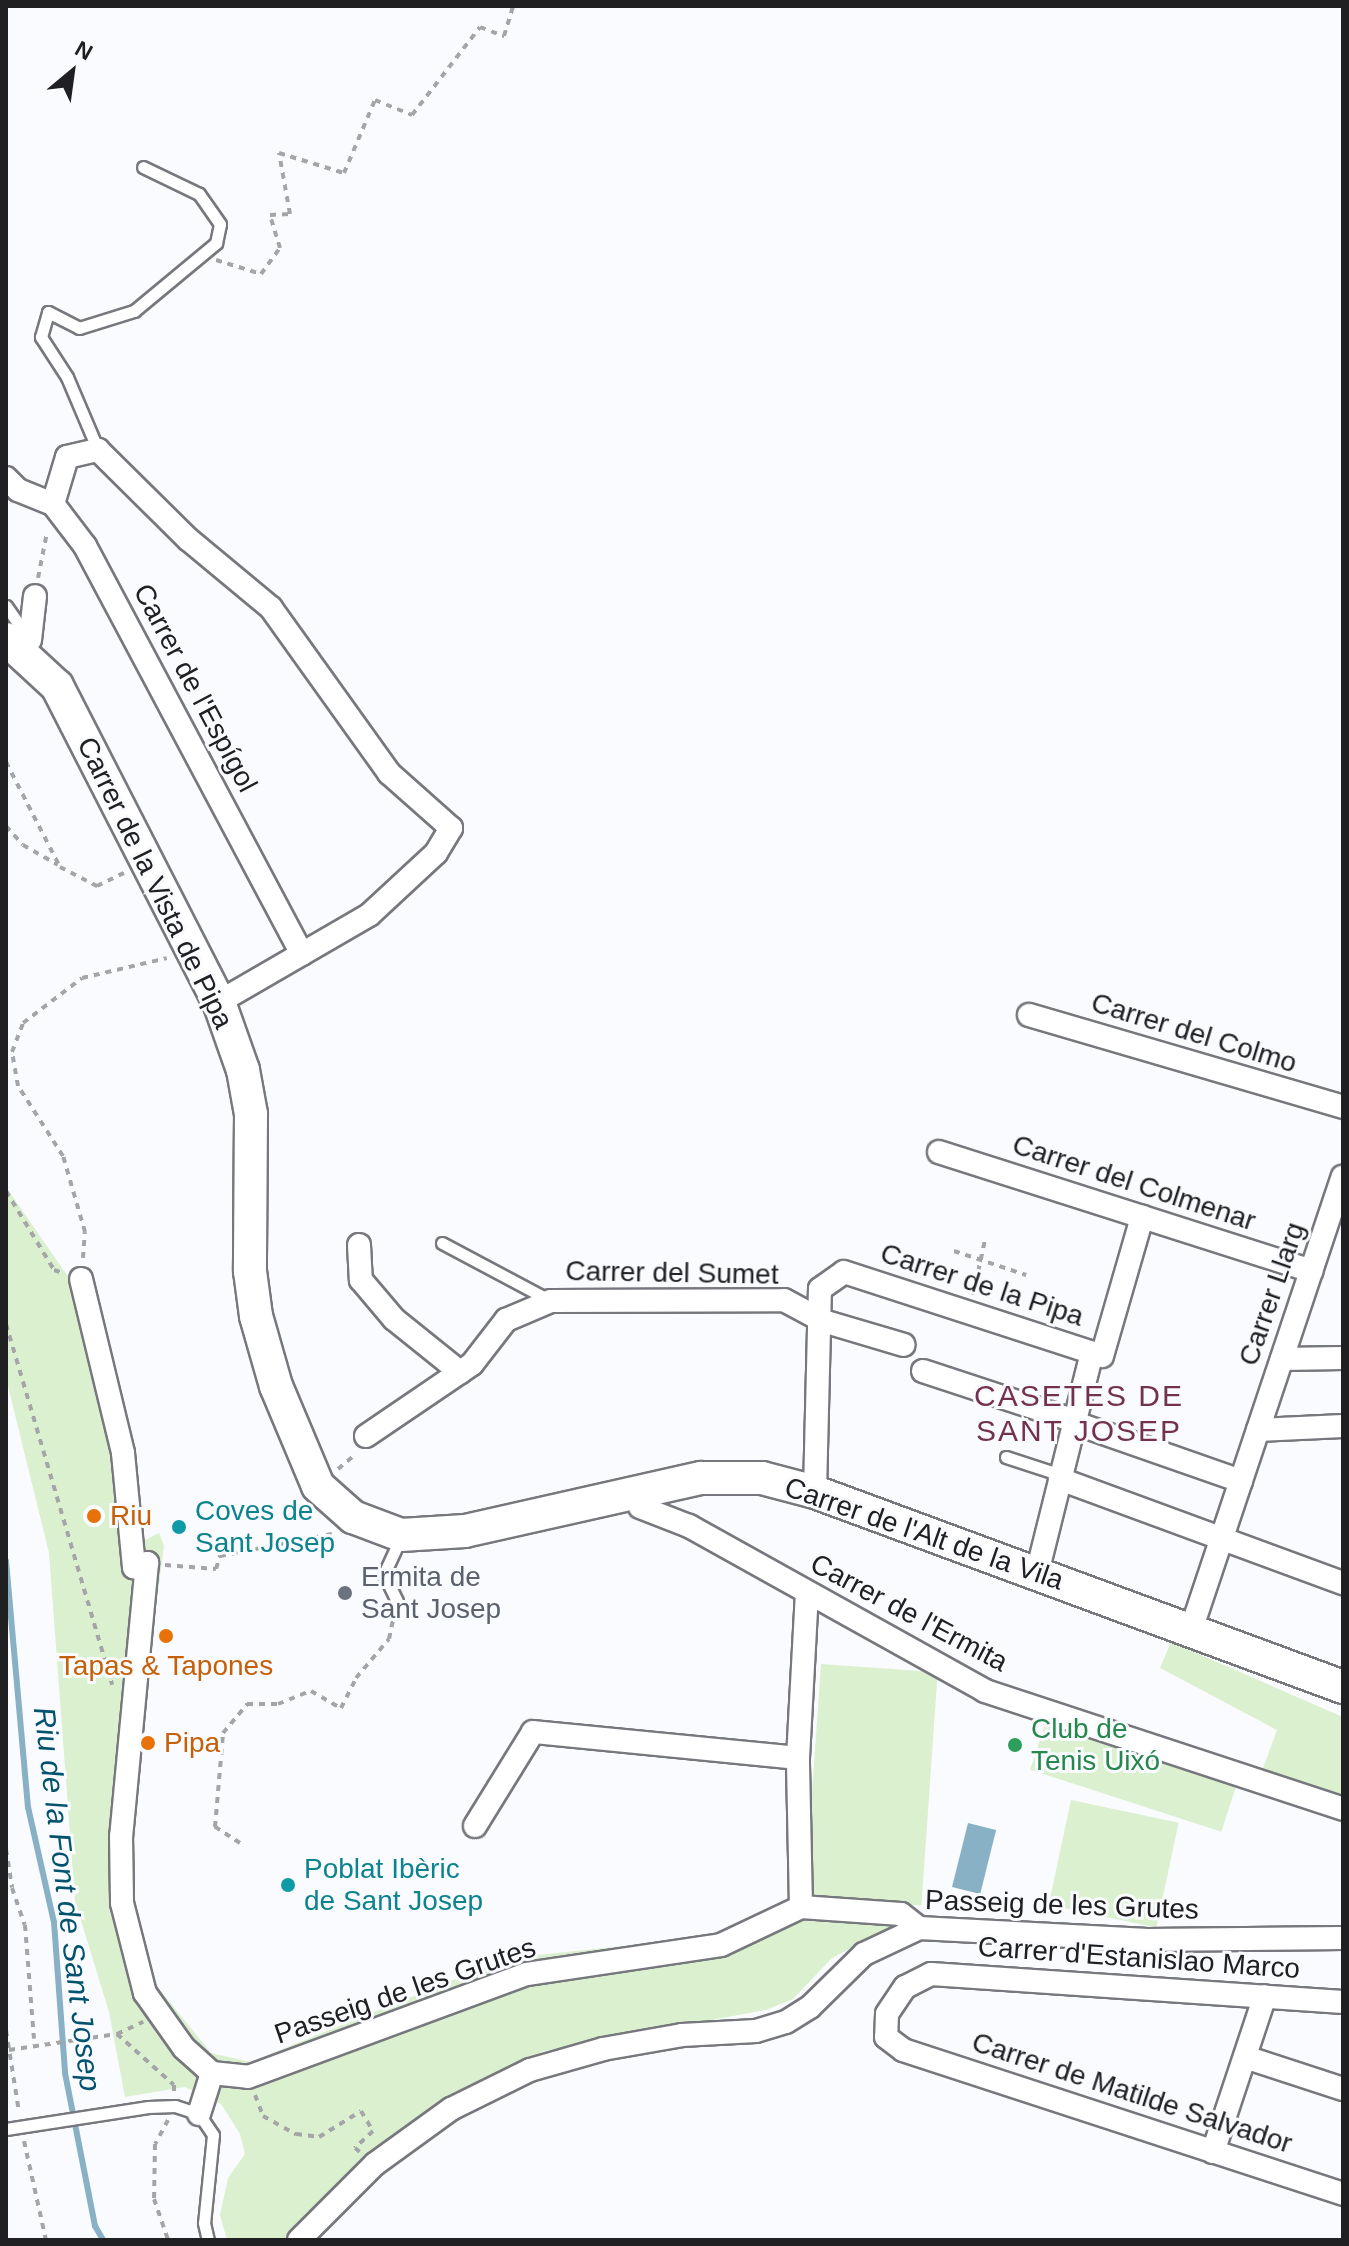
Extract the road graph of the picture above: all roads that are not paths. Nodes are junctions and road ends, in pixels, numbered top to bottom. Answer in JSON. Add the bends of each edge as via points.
{"nodes":[{"id":1,"x":143,"y":167,"type":"dead end"},
{"id":2,"x":98,"y":450,"type":"junction"},
{"id":3,"x":6,"y":478,"type":"edge"},
{"id":4,"x":53,"y":504,"type":"junction"},
{"id":5,"x":35,"y":596,"type":"road end"},
{"id":6,"x":6,"y":606,"type":"edge"},
{"id":7,"x":24,"y":647,"type":"edge"},
{"id":8,"x":302,"y":954,"type":"junction"},
{"id":9,"x":219,"y":1002,"type":"junction"},
{"id":10,"x":1029,"y":1015,"type":"dead end"},
{"id":11,"x":1343,"y":1107,"type":"edge"},
{"id":12,"x":939,"y":1152,"type":"dead end"},
{"id":13,"x":1343,"y":1177,"type":"edge"},
{"id":14,"x":1142,"y":1217,"type":"junction"},
{"id":15,"x":442,"y":1243,"type":"dead end"},
{"id":16,"x":359,"y":1245,"type":"dead end"},
{"id":17,"x":1311,"y":1271,"type":"junction"},
{"id":18,"x":81,"y":1279,"type":"road end"},
{"id":19,"x":551,"y":1301,"type":"junction"},
{"id":20,"x":823,"y":1321,"type":"junction"},
{"id":21,"x":904,"y":1345,"type":"dead end"},
{"id":22,"x":1097,"y":1354,"type":"junction"},
{"id":23,"x":1343,"y":1358,"type":"edge"},
{"id":24,"x":1282,"y":1359,"type":"junction"},
{"id":25,"x":923,"y":1371,"type":"dead end"},
{"id":26,"x":460,"y":1372,"type":"junction"},
{"id":27,"x":1075,"y":1422,"type":"junction"},
{"id":28,"x":1343,"y":1426,"type":"edge"},
{"id":29,"x":1258,"y":1430,"type":"junction"},
{"id":30,"x":366,"y":1436,"type":"road end"},
{"id":31,"x":1006,"y":1457,"type":"dead end"},
{"id":32,"x":1061,"y":1477,"type":"junction"},
{"id":33,"x":1241,"y":1481,"type":"junction"},
{"id":34,"x":318,"y":1486,"type":"joint"},
{"id":35,"x":815,"y":1492,"type":"junction"},
{"id":36,"x":640,"y":1507,"type":"dead end"},
{"id":37,"x":401,"y":1535,"type":"junction"},
{"id":38,"x":1222,"y":1538,"type":"junction"},
{"id":39,"x":1037,"y":1573,"type":"junction"},
{"id":40,"x":1343,"y":1583,"type":"edge"},
{"id":41,"x":807,"y":1594,"type":"junction"},
{"id":42,"x":397,"y":1601,"type":"road end"},
{"id":43,"x":1191,"y":1630,"type":"junction"},
{"id":44,"x":1296,"y":1669,"type":"junction"},
{"id":45,"x":1343,"y":1687,"type":"edge"},
{"id":46,"x":1343,"y":1694,"type":"edge"},
{"id":47,"x":798,"y":1758,"type":"junction"},
{"id":48,"x":1343,"y":1809,"type":"edge"},
{"id":49,"x":475,"y":1826,"type":"dead end"},
{"id":50,"x":801,"y":1907,"type":"junction"},
{"id":51,"x":919,"y":1928,"type":"junction"},
{"id":52,"x":1343,"y":1938,"type":"edge"},
{"id":53,"x":1265,"y":1996,"type":"junction"},
{"id":54,"x":1343,"y":2002,"type":"edge"},
{"id":55,"x":903,"y":2050,"type":"joint"},
{"id":56,"x":1245,"y":2057,"type":"junction"},
{"id":57,"x":212,"y":2073,"type":"junction"},
{"id":58,"x":1343,"y":2089,"type":"edge"},
{"id":59,"x":199,"y":2114,"type":"junction"},
{"id":60,"x":6,"y":2129,"type":"edge"},
{"id":61,"x":1213,"y":2152,"type":"junction"},
{"id":62,"x":1343,"y":2194,"type":"edge"},
{"id":63,"x":208,"y":2240,"type":"edge"},
{"id":64,"x":299,"y":2240,"type":"edge"}],
"edges":[{"from":1,"to":2,"type":"lane","via":[[199,194],[220,224],[216,243],[134,311],[79,328],[48,312],[41,337],[67,377]]},
{"from":2,"to":4,"type":"street","via":[[67,457]]},
{"from":2,"to":8,"type":"street","via":[[188,539],[271,608],[389,773],[451,828],[436,853],[369,915]]},
{"from":3,"to":4,"type":"street","name":"Carrer de l'Espígol","via":[[18,490]]},
{"from":4,"to":8,"type":"street","name":"Carrer de l'Espígol","via":[[85,546]]},
{"from":5,"to":7,"type":"street"},
{"from":6,"to":7,"type":"lane","name":"Carrer de la Vista de Pipa"},
{"from":7,"to":9,"type":"main road","name":"Carrer de la Vista de Pipa","via":[[57,686]]},
{"from":8,"to":9,"type":"street"},
{"from":9,"to":34,"type":"main road","name":"Carrer de la Vista de Pipa","via":[[243,1070],[251,1114],[250,1271],[256,1316],[276,1386]]},
{"from":10,"to":11,"type":"street","name":"Carrer del Colmo"},
{"from":12,"to":14,"type":"street","name":"Carrer del Colmenar"},
{"from":13,"to":17,"type":"street","name":"Carrer Llarg"},
{"from":14,"to":17,"type":"street","name":"Carrer del Colmenar"},
{"from":14,"to":22,"type":"street"},
{"from":15,"to":19,"type":"lane"},
{"from":16,"to":26,"type":"street","via":[[361,1280],[394,1319]]},
{"from":17,"to":24,"type":"street","name":"Carrer Llarg"},
{"from":18,"to":57,"type":"street","via":[[123,1453],[134,1567],[147,1563],[121,1836],[122,1903],[145,1993],[184,2048]]},
{"from":19,"to":20,"type":"street","name":"Carrer del Sumet","via":[[784,1300]]},
{"from":19,"to":26,"type":"street","name":"Carrer del Sumet","via":[[506,1320]]},
{"from":20,"to":21,"type":"street","name":"Carrer del Sumet"},
{"from":20,"to":22,"type":"street","name":"Carrer de la Pipa","via":[[820,1289],[844,1272]]},
{"from":20,"to":35,"type":"street"},
{"from":22,"to":27,"type":"street"},
{"from":23,"to":24,"type":"street"},
{"from":24,"to":29,"type":"street","name":"Carrer Llarg"},
{"from":25,"to":27,"type":"street"},
{"from":26,"to":30,"type":"street","name":"Carrer del Sumet"},
{"from":27,"to":32,"type":"street"},
{"from":27,"to":33,"type":"street"},
{"from":28,"to":29,"type":"street"},
{"from":29,"to":33,"type":"street","name":"Carrer Llarg"},
{"from":31,"to":32,"type":"lane"},
{"from":32,"to":38,"type":"street"},
{"from":32,"to":39,"type":"street"},
{"from":33,"to":38,"type":"street","name":"Carrer Llarg"},
{"from":34,"to":37,"type":"main road","name":"Carrer de l'Alt de la Vila","via":[[353,1517]]},
{"from":35,"to":37,"type":"main road","name":"Carrer de l'Alt de la Vila","via":[[762,1478],[701,1478],[465,1531]]},
{"from":35,"to":39,"type":"main road","name":"Carrer de l'Alt de la Vila"},
{"from":36,"to":41,"type":"street","name":"Carrer de l'Ermita","via":[[689,1526]]},
{"from":37,"to":42,"type":"lane","via":[[384,1574]]},
{"from":38,"to":40,"type":"street"},
{"from":38,"to":43,"type":"street","name":"Carrer Llarg"},
{"from":39,"to":43,"type":"main road","name":"Carrer de l'Alt de la Vila"},
{"from":41,"to":47,"type":"street"},
{"from":41,"to":48,"type":"street","name":"Carrer de l'Ermita","via":[[985,1691]]},
{"from":43,"to":44,"type":"main road","name":"Carrer de l'Alt de la Vila"},
{"from":44,"to":45,"type":"main road","name":"Carrer de l'Alt de la Vila"},
{"from":44,"to":46,"type":"main road","name":"Carrer de l'Alt de la Vila"},
{"from":47,"to":49,"type":"street","via":[[533,1732]]},
{"from":47,"to":50,"type":"street"},
{"from":50,"to":51,"type":"street","via":[[901,1914]]},
{"from":50,"to":57,"type":"street","name":"Passeig de les Grutes","via":[[721,1945],[527,1974],[248,2077]]},
{"from":51,"to":52,"type":"street","name":"Passeig de les Grutes","via":[[1148,1940]]},
{"from":51,"to":64,"type":"street","name":"Passeig de les Grutes","via":[[864,1954],[810,2007],[786,2022],[756,2031],[682,2035],[603,2049],[530,2070],[426,2124],[375,2164]]},
{"from":53,"to":54,"type":"street","name":"Carrer d'Estanislao Marco"},
{"from":53,"to":55,"type":"street","name":"Carrer d'Estanislao Marco","via":[[931,1974],[905,1987],[887,2014],[886,2037]]},
{"from":53,"to":56,"type":"street"},
{"from":55,"to":61,"type":"street","name":"Carrer de Matilde Salvador"},
{"from":56,"to":58,"type":"street"},
{"from":56,"to":61,"type":"street"},
{"from":57,"to":59,"type":"street"},
{"from":59,"to":60,"type":"lane","via":[[175,2106]]},
{"from":59,"to":63,"type":"lane","via":[[213,2135],[204,2223]]},
{"from":61,"to":62,"type":"street","name":"Carrer de Matilde Salvador"}]}
